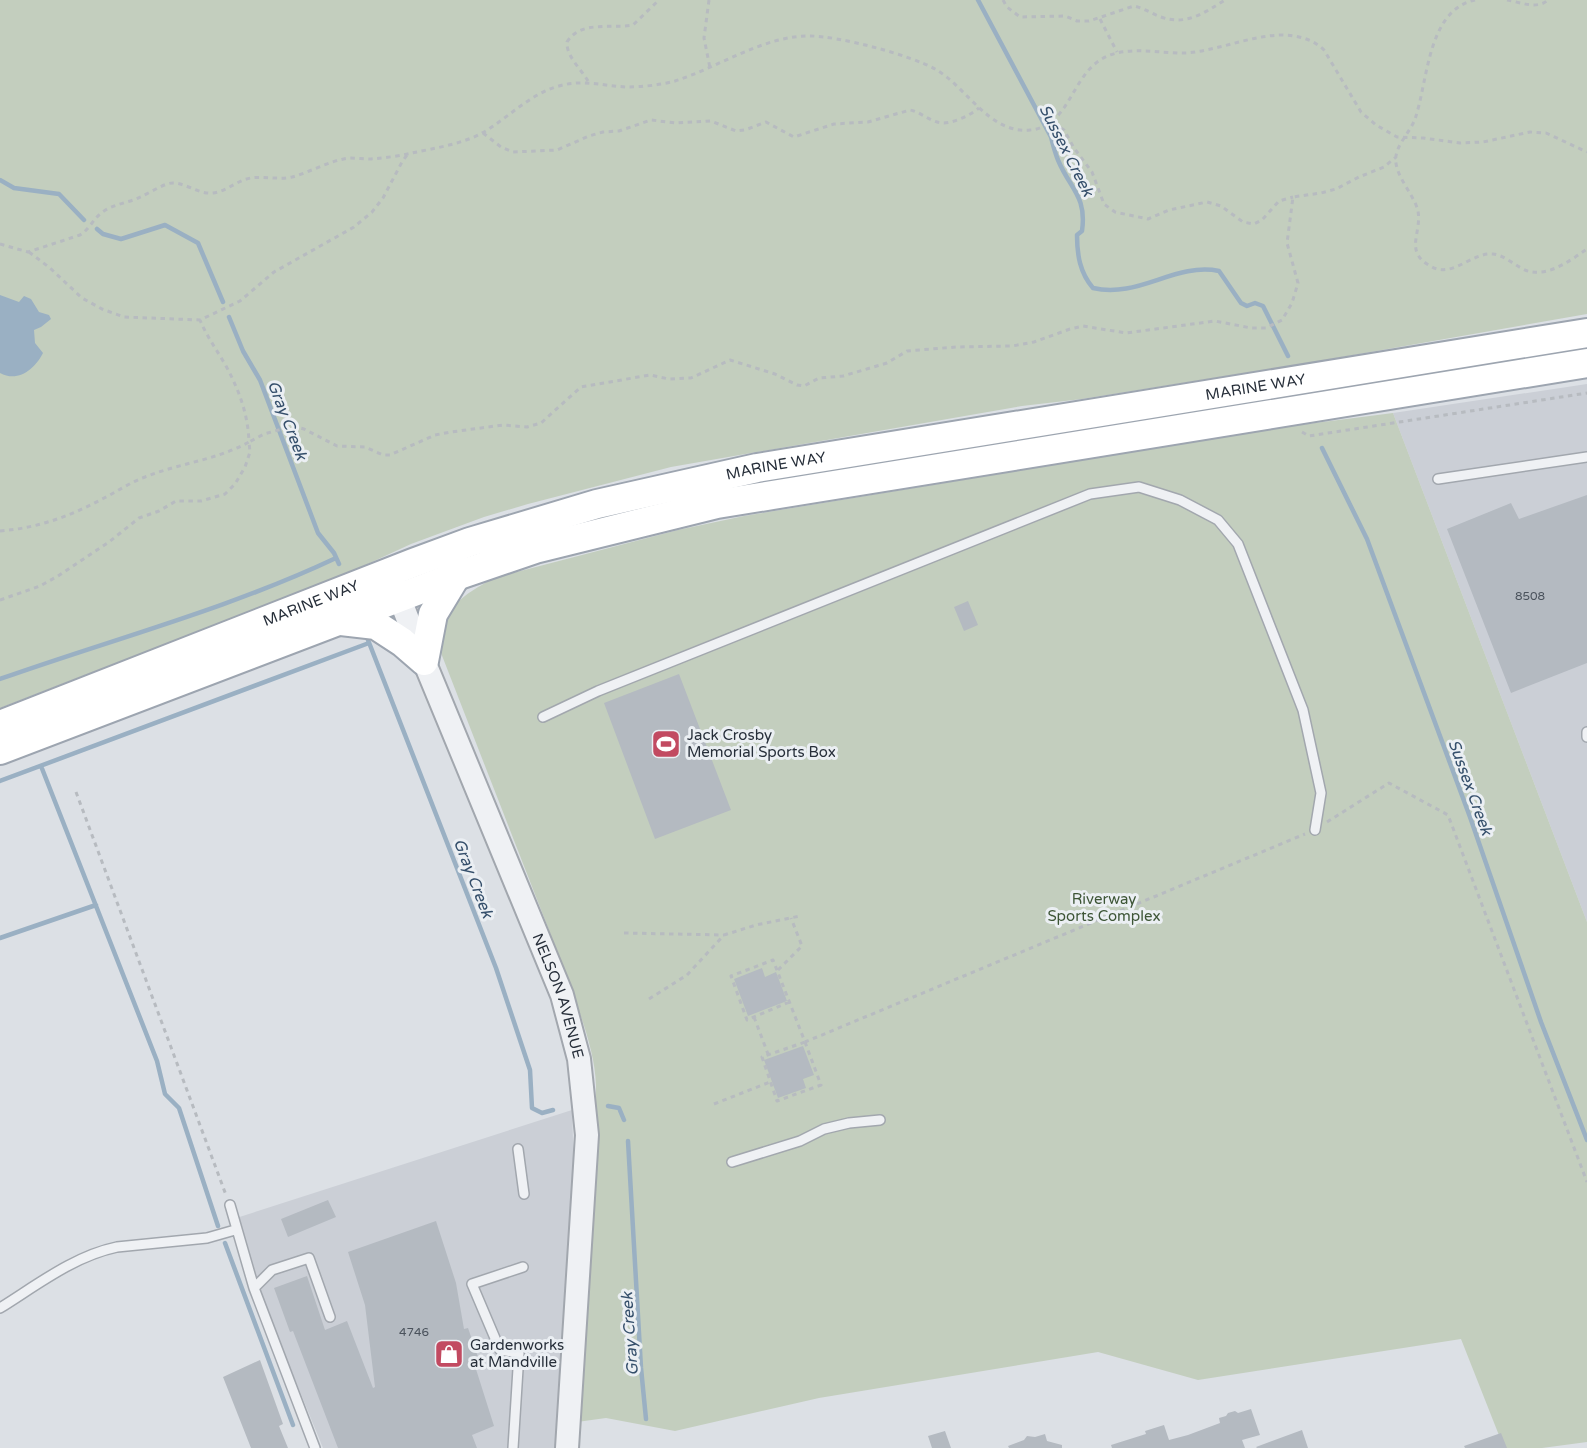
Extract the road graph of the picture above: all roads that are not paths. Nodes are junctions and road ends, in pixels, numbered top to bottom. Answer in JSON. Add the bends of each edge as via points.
{"nodes":[{"id":1,"x":1587,"y":333,"type":"edge"},
{"id":2,"x":1587,"y":363,"type":"edge"},
{"id":3,"x":1587,"y":457,"type":"edge"},
{"id":4,"x":1438,"y":479,"type":"dead end"},
{"id":5,"x":456,"y":576,"type":"junction"},
{"id":6,"x":395,"y":585,"type":"junction"},
{"id":7,"x":337,"y":621,"type":"junction"},
{"id":8,"x":424,"y":661,"type":"junction"},
{"id":9,"x":543,"y":717,"type":"dead end"},
{"id":10,"x":0,"y":725,"type":"edge"},
{"id":11,"x":0,"y":750,"type":"edge"},
{"id":12,"x":1315,"y":830,"type":"road end"},
{"id":13,"x":880,"y":1120,"type":"dead end"},
{"id":14,"x":518,"y":1149,"type":"dead end"},
{"id":15,"x":732,"y":1162,"type":"dead end"},
{"id":16,"x":524,"y":1194,"type":"dead end"},
{"id":17,"x":230,"y":1205,"type":"road end"},
{"id":18,"x":236,"y":1230,"type":"junction"},
{"id":19,"x":523,"y":1267,"type":"dead end"},
{"id":20,"x":254,"y":1288,"type":"junction"},
{"id":21,"x":0,"y":1308,"type":"edge"},
{"id":22,"x":330,"y":1317,"type":"dead end"},
{"id":23,"x":315,"y":1448,"type":"edge"},
{"id":24,"x":513,"y":1448,"type":"edge"},
{"id":25,"x":567,"y":1448,"type":"edge"}],
"edges":[{"from":1,"to":6,"type":"main road","name":"MARINE WAY","via":[[757,468],[597,504],[470,542]]},
{"from":2,"to":5,"type":"main road","name":"MARINE WAY","via":[[717,504],[535,549]]},
{"from":3,"to":4,"type":"lane"},
{"from":5,"to":6,"type":"main road","name":"MARINE WAY"},
{"from":5,"to":8,"type":"main road","via":[[433,614]]},
{"from":6,"to":7,"type":"main road","name":"MARINE WAY"},
{"from":6,"to":8,"type":"street","name":"NELSON AVENUE"},
{"from":6,"to":10,"type":"main road","name":"MARINE WAY"},
{"from":7,"to":8,"type":"main road","via":[[376,626]]},
{"from":7,"to":11,"type":"main road","name":"MARINE WAY"},
{"from":8,"to":25,"type":"street","name":"NELSON AVENUE","via":[[562,995],[579,1059],[588,1135]]},
{"from":9,"to":12,"type":"lane","via":[[1090,494],[1139,487],[1180,500],[1218,520],[1238,544],[1303,710],[1321,793]]},
{"from":13,"to":15,"type":"lane","via":[[824,1129],[800,1141]]},
{"from":14,"to":16,"type":"lane"},
{"from":17,"to":18,"type":"lane"},
{"from":18,"to":20,"type":"lane"},
{"from":18,"to":21,"type":"lane","via":[[207,1238],[102,1250]]},
{"from":19,"to":24,"type":"lane","via":[[472,1284],[500,1350],[519,1353]]},
{"from":20,"to":22,"type":"lane","via":[[272,1270],[309,1258]]},
{"from":20,"to":23,"type":"lane"}]}
